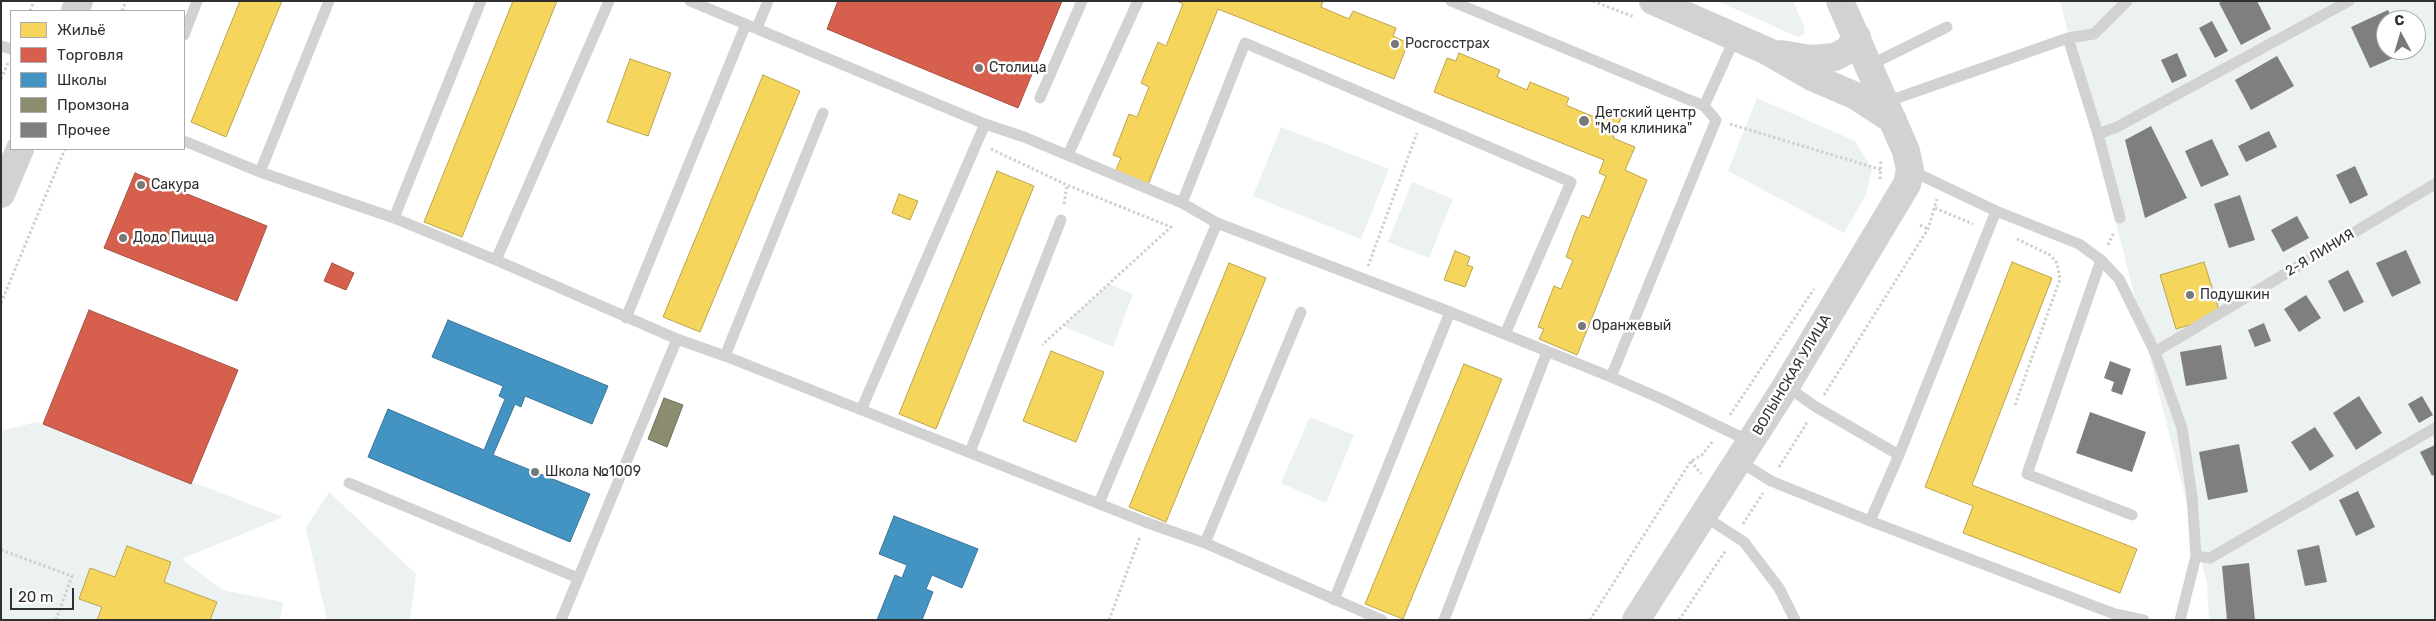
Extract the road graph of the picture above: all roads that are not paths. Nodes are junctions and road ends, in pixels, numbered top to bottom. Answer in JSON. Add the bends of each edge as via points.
{"nodes":[{"id":1,"x":198,"y":1,"type":"edge"},
{"id":2,"x":329,"y":1,"type":"edge"},
{"id":3,"x":481,"y":1,"type":"edge"},
{"id":4,"x":609,"y":1,"type":"edge"},
{"id":5,"x":690,"y":1,"type":"edge"},
{"id":6,"x":768,"y":1,"type":"edge"},
{"id":7,"x":1082,"y":1,"type":"edge"},
{"id":8,"x":1138,"y":1,"type":"edge"},
{"id":9,"x":1451,"y":1,"type":"edge"},
{"id":10,"x":1653,"y":1,"type":"edge"},
{"id":11,"x":1840,"y":1,"type":"edge"},
{"id":12,"x":2127,"y":1,"type":"edge"},
{"id":13,"x":2349,"y":1,"type":"edge"},
{"id":14,"x":746,"y":24,"type":"junction"},
{"id":15,"x":1947,"y":27,"type":"dead end"},
{"id":16,"x":757,"y":28,"type":"junction"},
{"id":17,"x":185,"y":33,"type":"edge"},
{"id":18,"x":1857,"y":37,"type":"junction"},
{"id":19,"x":1734,"y":38,"type":"junction"},
{"id":20,"x":2068,"y":38,"type":"junction"},
{"id":21,"x":1767,"y":51,"type":"junction"},
{"id":22,"x":1870,"y":65,"type":"junction"},
{"id":23,"x":1040,"y":98,"type":"dead end"},
{"id":24,"x":1704,"y":106,"type":"junction"},
{"id":25,"x":1889,"y":111,"type":"junction"},
{"id":26,"x":823,"y":113,"type":"dead end"},
{"id":27,"x":985,"y":124,"type":"junction"},
{"id":28,"x":2098,"y":134,"type":"junction"},
{"id":29,"x":185,"y":141,"type":"edge"},
{"id":30,"x":20,"y":150,"type":"edge"},
{"id":31,"x":1068,"y":155,"type":"junction"},
{"id":32,"x":1910,"y":170,"type":"junction"},
{"id":33,"x":260,"y":172,"type":"junction"},
{"id":34,"x":2435,"y":184,"type":"edge"},
{"id":35,"x":1,"y":194,"type":"edge"},
{"id":36,"x":1182,"y":203,"type":"junction"},
{"id":37,"x":1996,"y":210,"type":"junction"},
{"id":38,"x":394,"y":218,"type":"junction"},
{"id":39,"x":2120,"y":218,"type":"road end"},
{"id":40,"x":1062,"y":220,"type":"dead end"},
{"id":41,"x":1217,"y":223,"type":"junction"},
{"id":42,"x":496,"y":260,"type":"junction"},
{"id":43,"x":2101,"y":260,"type":"junction"},
{"id":44,"x":1301,"y":312,"type":"dead end"},
{"id":45,"x":1450,"y":312,"type":"junction"},
{"id":46,"x":626,"y":318,"type":"junction"},
{"id":47,"x":1506,"y":334,"type":"junction"},
{"id":48,"x":678,"y":340,"type":"junction"},
{"id":49,"x":1547,"y":352,"type":"junction"},
{"id":50,"x":2155,"y":352,"type":"junction"},
{"id":51,"x":725,"y":356,"type":"junction"},
{"id":52,"x":1611,"y":377,"type":"junction"},
{"id":53,"x":1786,"y":386,"type":"junction"},
{"id":54,"x":861,"y":410,"type":"junction"},
{"id":55,"x":2435,"y":428,"type":"edge"},
{"id":56,"x":970,"y":452,"type":"junction"},
{"id":57,"x":1745,"y":452,"type":"junction"},
{"id":58,"x":1899,"y":455,"type":"junction"},
{"id":59,"x":349,"y":483,"type":"dead end"},
{"id":60,"x":1099,"y":503,"type":"junction"},
{"id":61,"x":2132,"y":515,"type":"dead end"},
{"id":62,"x":1704,"y":516,"type":"junction"},
{"id":63,"x":1870,"y":521,"type":"junction"},
{"id":64,"x":1205,"y":543,"type":"junction"},
{"id":65,"x":2196,"y":556,"type":"junction"},
{"id":66,"x":578,"y":578,"type":"junction"},
{"id":67,"x":1334,"y":600,"type":"junction"},
{"id":68,"x":561,"y":620,"type":"edge"},
{"id":69,"x":1382,"y":620,"type":"edge"},
{"id":70,"x":1444,"y":620,"type":"edge"},
{"id":71,"x":1636,"y":620,"type":"edge"},
{"id":72,"x":1795,"y":620,"type":"edge"},
{"id":73,"x":2144,"y":620,"type":"edge"},
{"id":74,"x":2180,"y":620,"type":"edge"}],
"edges":[{"from":1,"to":17,"type":"lane"},
{"from":2,"to":33,"type":"lane"},
{"from":3,"to":38,"type":"lane"},
{"from":4,"to":42,"type":"lane"},
{"from":5,"to":14,"type":"lane"},
{"from":6,"to":16,"type":"lane"},
{"from":7,"to":23,"type":"lane"},
{"from":8,"to":31,"type":"lane"},
{"from":9,"to":24,"type":"lane"},
{"from":10,"to":19,"type":"street"},
{"from":11,"to":18,"type":"street"},
{"from":12,"to":20,"type":"lane","via":[[2094,34]]},
{"from":13,"to":28,"type":"lane","via":[[2117,127]]},
{"from":14,"to":16,"type":"lane"},
{"from":14,"to":46,"type":"lane"},
{"from":15,"to":22,"type":"lane"},
{"from":16,"to":27,"type":"lane"},
{"from":18,"to":21,"type":"street","via":[[1848,50],[1835,57],[1811,59]]},
{"from":18,"to":22,"type":"street"},
{"from":19,"to":21,"type":"street"},
{"from":19,"to":24,"type":"lane"},
{"from":20,"to":25,"type":"lane"},
{"from":20,"to":28,"type":"lane"},
{"from":21,"to":25,"type":"street","via":[[1814,78]]},
{"from":22,"to":25,"type":"street"},
{"from":24,"to":52,"type":"lane","via":[[1716,120]]},
{"from":25,"to":32,"type":"street","via":[[1906,151]]},
{"from":26,"to":51,"type":"lane"},
{"from":27,"to":31,"type":"lane"},
{"from":27,"to":54,"type":"lane"},
{"from":28,"to":39,"type":"lane"},
{"from":29,"to":33,"type":"lane"},
{"from":30,"to":35,"type":"street"},
{"from":31,"to":36,"type":"lane"},
{"from":32,"to":37,"type":"lane"},
{"from":32,"to":53,"type":"street","name":"ВОЛЫНСКАЯ УЛИЦА","via":[[1907,184]]},
{"from":33,"to":38,"type":"lane"},
{"from":34,"to":50,"type":"lane","name":"2-Я ЛИНИЯ"},
{"from":36,"to":41,"type":"lane"},
{"from":36,"to":47,"type":"lane","via":[[1245,44],[1571,182]]},
{"from":37,"to":43,"type":"lane","via":[[2080,244]]},
{"from":37,"to":58,"type":"lane"},
{"from":38,"to":42,"type":"lane"},
{"from":40,"to":56,"type":"lane"},
{"from":41,"to":45,"type":"lane"},
{"from":41,"to":60,"type":"lane"},
{"from":42,"to":46,"type":"lane"},
{"from":43,"to":50,"type":"lane","via":[[2119,279]]},
{"from":43,"to":61,"type":"lane","via":[[2027,474]]},
{"from":44,"to":64,"type":"lane"},
{"from":45,"to":47,"type":"lane"},
{"from":45,"to":67,"type":"lane"},
{"from":46,"to":48,"type":"lane"},
{"from":47,"to":49,"type":"lane"},
{"from":48,"to":51,"type":"lane"},
{"from":48,"to":66,"type":"lane"},
{"from":49,"to":52,"type":"lane"},
{"from":49,"to":70,"type":"lane"},
{"from":50,"to":65,"type":"lane","via":[[2182,428]]},
{"from":51,"to":54,"type":"lane"},
{"from":52,"to":57,"type":"lane","via":[[1722,427]]},
{"from":53,"to":57,"type":"street","name":"ВОЛЫНСКАЯ УЛИЦА"},
{"from":53,"to":58,"type":"lane"},
{"from":54,"to":56,"type":"lane"},
{"from":55,"to":65,"type":"lane","via":[[2210,558]]},
{"from":56,"to":60,"type":"lane"},
{"from":57,"to":62,"type":"street","name":"ВОЛЫНСКАЯ УЛИЦА"},
{"from":57,"to":63,"type":"lane","via":[[1771,481]]},
{"from":58,"to":63,"type":"lane"},
{"from":59,"to":66,"type":"lane"},
{"from":60,"to":64,"type":"lane"},
{"from":62,"to":71,"type":"street","name":"ВОЛЫНСКАЯ УЛИЦА"},
{"from":62,"to":72,"type":"lane","via":[[1744,542],[1779,588]]},
{"from":63,"to":73,"type":"lane","via":[[2112,613]]},
{"from":64,"to":67,"type":"lane"},
{"from":65,"to":74,"type":"lane"},
{"from":66,"to":68,"type":"lane"},
{"from":67,"to":69,"type":"lane"}]}
